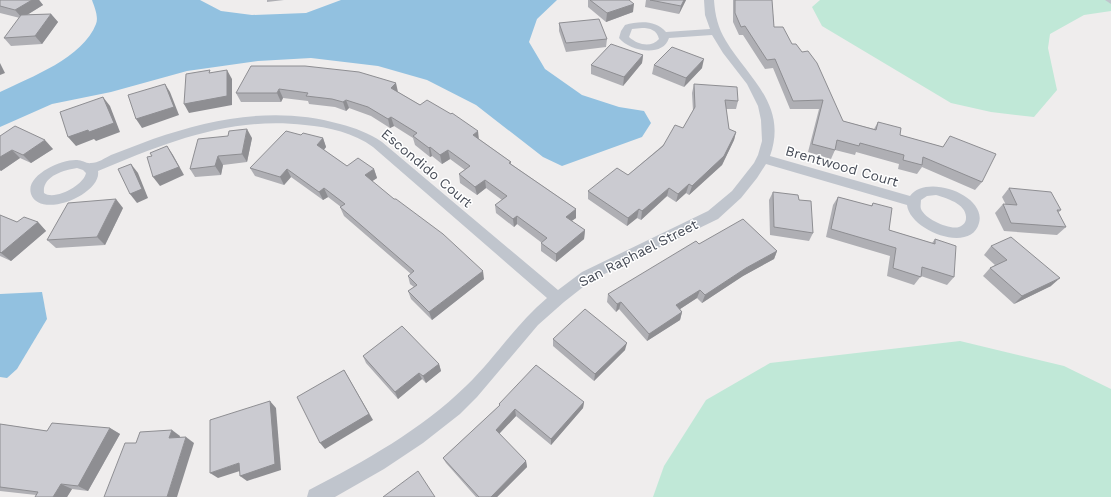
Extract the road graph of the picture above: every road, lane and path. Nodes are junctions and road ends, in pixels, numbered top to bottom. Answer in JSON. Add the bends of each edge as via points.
{"nodes":[{"id":1,"x":709,"y":0,"type":"edge"},
{"id":2,"x":716,"y":32,"type":"junction"},
{"id":3,"x":664,"y":35,"type":"dead end"},
{"id":4,"x":762,"y":158,"type":"junction"},
{"id":5,"x":90,"y":169,"type":"dead end"},
{"id":6,"x":914,"y":202,"type":"dead end"},
{"id":7,"x":558,"y":299,"type":"junction"},
{"id":8,"x":316,"y":497,"type":"edge"}],
"edges":[{"from":1,"to":2,"type":"street","name":"San Raphael Street","via":[[711,23]]},
{"from":2,"to":3,"type":"street"},
{"from":2,"to":4,"type":"street","name":"San Raphael Street","via":[[731,58],[750,79],[760,96],[769,137]]},
{"from":4,"to":6,"type":"street","name":"Brentwood Court"},
{"from":4,"to":7,"type":"street","name":"San Raphael Street","via":[[736,195],[713,215],[587,276]]},
{"from":5,"to":7,"type":"street","name":"Escondido Court","via":[[144,147],[215,124],[278,118],[342,128],[368,139],[391,155]]},
{"from":7,"to":8,"type":"street","name":"San Raphael Street","via":[[533,320],[472,391],[443,418],[359,475]]}]}
